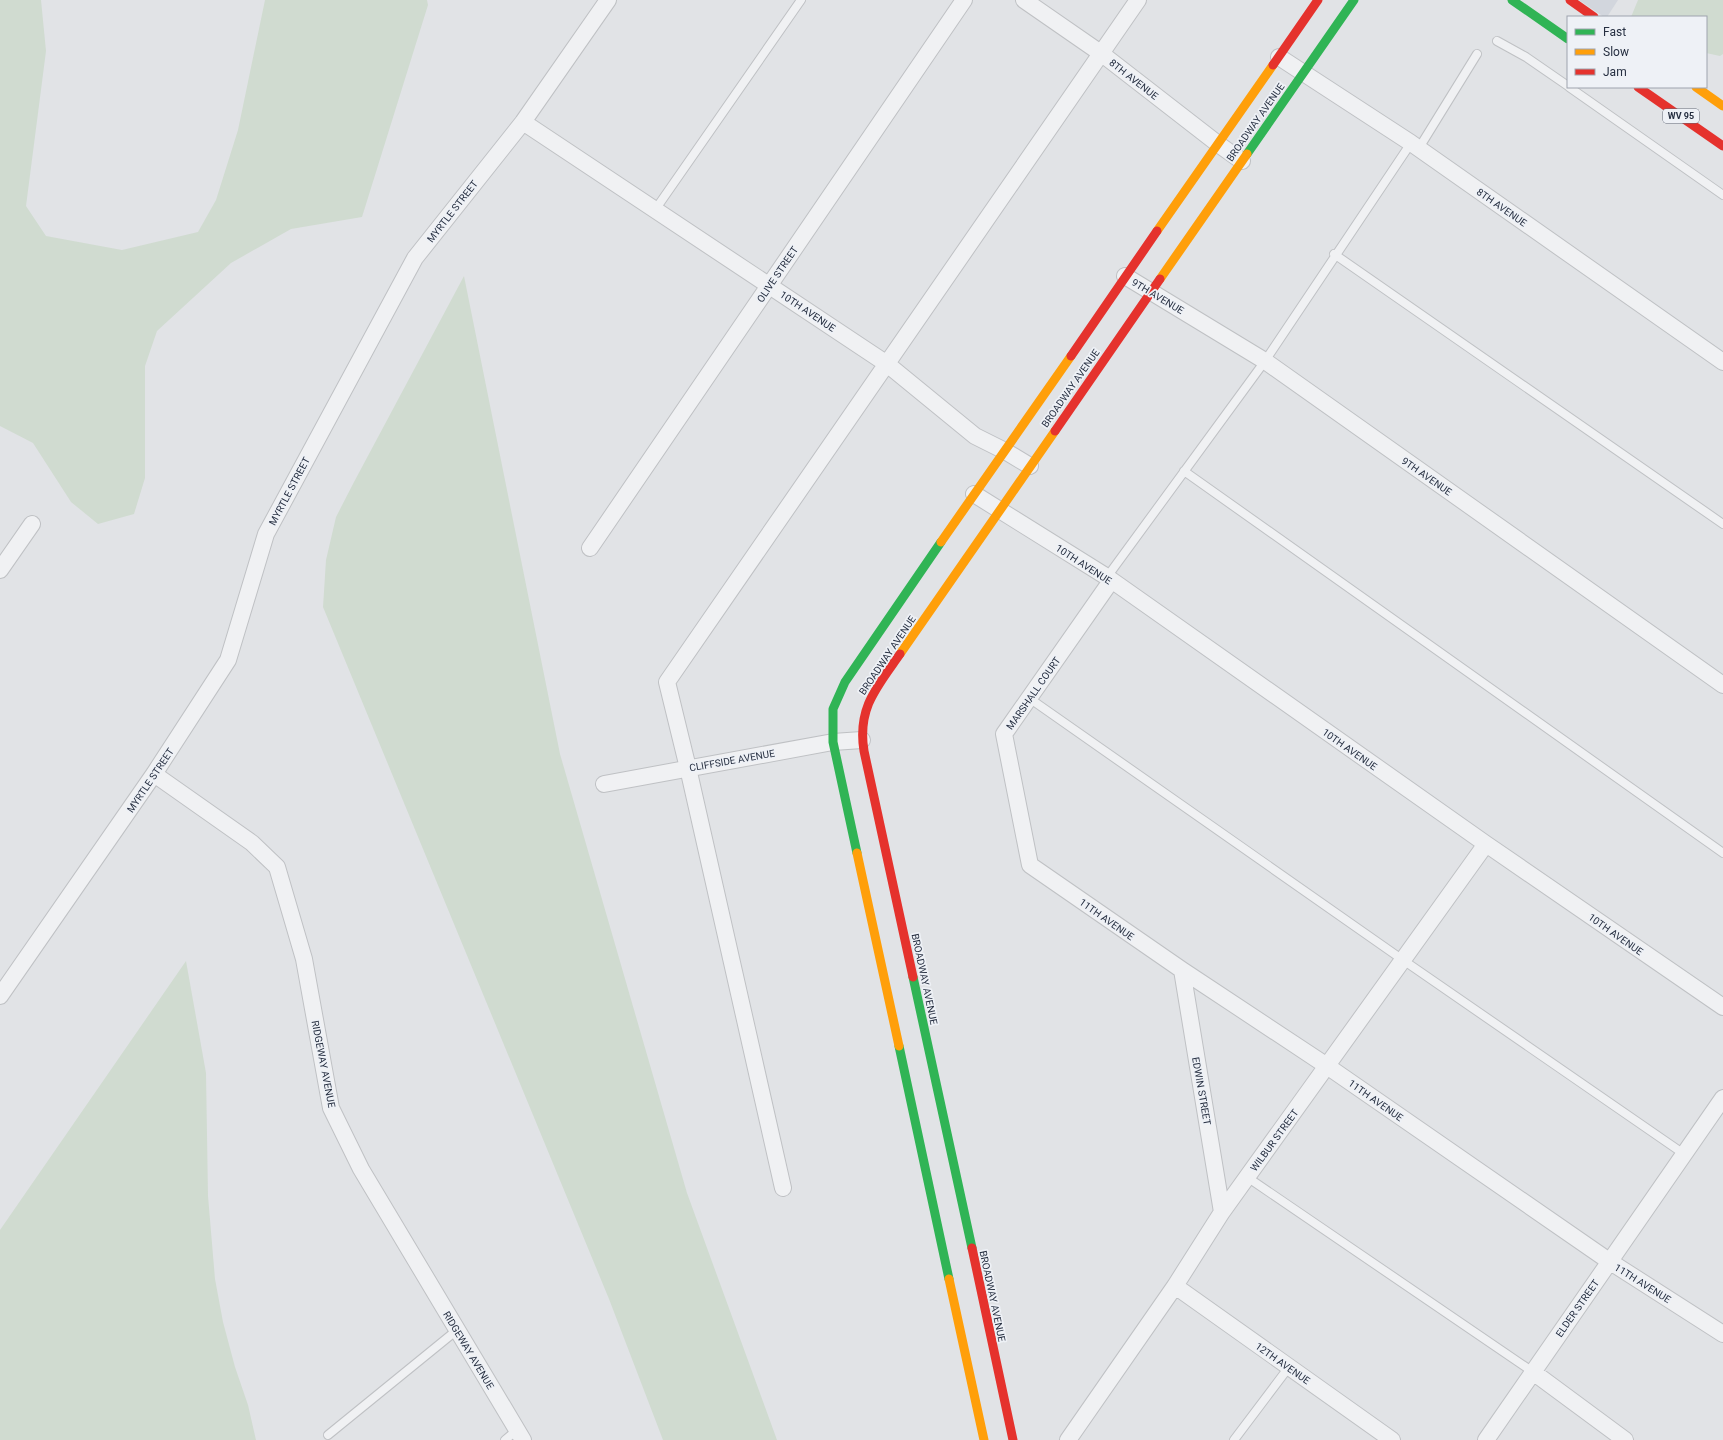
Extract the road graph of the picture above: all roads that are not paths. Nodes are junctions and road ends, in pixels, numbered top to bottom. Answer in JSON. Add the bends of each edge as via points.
{"nodes":[{"id":1,"x":608,"y":0,"type":"edge"},
{"id":2,"x":801,"y":0,"type":"edge"},
{"id":3,"x":964,"y":0,"type":"edge"},
{"id":4,"x":1024,"y":0,"type":"edge"},
{"id":5,"x":1138,"y":0,"type":"edge"},
{"id":6,"x":1318,"y":0,"type":"edge"},
{"id":7,"x":1354,"y":0,"type":"edge"},
{"id":8,"x":1512,"y":0,"type":"edge"},
{"id":9,"x":1570,"y":0,"type":"edge"},
{"id":10,"x":1593,"y":16,"type":"edge"},
{"id":11,"x":1567,"y":38,"type":"edge"},
{"id":12,"x":1497,"y":41,"type":"dead end"},
{"id":13,"x":1102,"y":54,"type":"junction"},
{"id":14,"x":1477,"y":54,"type":"dead end"},
{"id":15,"x":1279,"y":56,"type":"junction"},
{"id":16,"x":1303,"y":73,"type":"junction"},
{"id":17,"x":1567,"y":86,"type":"edge"},
{"id":18,"x":1570,"y":88,"type":"edge"},
{"id":19,"x":1639,"y":88,"type":"edge"},
{"id":20,"x":1697,"y":88,"type":"edge"},
{"id":21,"x":1723,"y":106,"type":"edge"},
{"id":22,"x":523,"y":122,"type":"junction"},
{"id":23,"x":1218,"y":144,"type":"junction"},
{"id":24,"x":1415,"y":145,"type":"junction"},
{"id":25,"x":1723,"y":146,"type":"edge"},
{"id":26,"x":1242,"y":161,"type":"junction"},
{"id":27,"x":1723,"y":194,"type":"edge"},
{"id":28,"x":655,"y":210,"type":"junction"},
{"id":29,"x":1334,"y":254,"type":"junction"},
{"id":30,"x":1125,"y":276,"type":"junction"},
{"id":31,"x":769,"y":285,"type":"junction"},
{"id":32,"x":1150,"y":292,"type":"junction"},
{"id":33,"x":1265,"y":361,"type":"junction"},
{"id":34,"x":1723,"y":362,"type":"edge"},
{"id":35,"x":887,"y":364,"type":"junction"},
{"id":36,"x":1005,"y":451,"type":"junction"},
{"id":37,"x":1030,"y":466,"type":"junction"},
{"id":38,"x":1184,"y":471,"type":"junction"},
{"id":39,"x":974,"y":494,"type":"junction"},
{"id":40,"x":999,"y":511,"type":"junction"},
{"id":41,"x":32,"y":524,"type":"dead end"},
{"id":42,"x":1723,"y":524,"type":"edge"},
{"id":43,"x":590,"y":548,"type":"dead end"},
{"id":44,"x":0,"y":570,"type":"edge"},
{"id":45,"x":1109,"y":579,"type":"junction"},
{"id":46,"x":1723,"y":685,"type":"edge"},
{"id":47,"x":1029,"y":698,"type":"junction"},
{"id":48,"x":862,"y":740,"type":"junction"},
{"id":49,"x":833,"y":742,"type":"junction"},
{"id":50,"x":688,"y":768,"type":"junction"},
{"id":51,"x":154,"y":774,"type":"junction"},
{"id":52,"x":604,"y":784,"type":"dead end"},
{"id":53,"x":1486,"y":844,"type":"junction"},
{"id":54,"x":1723,"y":853,"type":"edge"},
{"id":55,"x":1030,"y":865,"type":"joint"},
{"id":56,"x":1403,"y":960,"type":"junction"},
{"id":57,"x":1182,"y":970,"type":"junction"},
{"id":58,"x":0,"y":996,"type":"edge"},
{"id":59,"x":1723,"y":1007,"type":"edge"},
{"id":60,"x":1327,"y":1066,"type":"junction"},
{"id":61,"x":1723,"y":1098,"type":"edge"},
{"id":62,"x":1684,"y":1154,"type":"junction"},
{"id":63,"x":1247,"y":1177,"type":"junction"},
{"id":64,"x":783,"y":1188,"type":"dead end"},
{"id":65,"x":1222,"y":1212,"type":"junction"},
{"id":66,"x":1609,"y":1261,"type":"junction"},
{"id":67,"x":1175,"y":1286,"type":"junction"},
{"id":68,"x":457,"y":1330,"type":"junction"},
{"id":69,"x":1723,"y":1334,"type":"edge"},
{"id":70,"x":1289,"y":1367,"type":"junction"},
{"id":71,"x":1533,"y":1372,"type":"junction"},
{"id":72,"x":328,"y":1435,"type":"dead end"},
{"id":73,"x":515,"y":1437,"type":"edge"},
{"id":74,"x":984,"y":1440,"type":"edge"},
{"id":75,"x":1013,"y":1440,"type":"edge"},
{"id":76,"x":1068,"y":1440,"type":"edge"},
{"id":77,"x":1234,"y":1440,"type":"edge"},
{"id":78,"x":1392,"y":1440,"type":"edge"},
{"id":79,"x":1486,"y":1440,"type":"edge"},
{"id":80,"x":1625,"y":1440,"type":"edge"}],
"edges":[{"from":1,"to":22,"type":"street","name":"MYRTLE STREET"},
{"from":2,"to":28,"type":"lane"},
{"from":3,"to":31,"type":"street","name":"OLIVE STREET"},
{"from":4,"to":13,"type":"street","name":"8TH AVENUE"},
{"from":5,"to":13,"type":"street"},
{"from":6,"to":15,"type":"main road","name":"BROADWAY AVENUE"},
{"from":7,"to":16,"type":"main road","name":"BROADWAY AVENUE"},
{"from":8,"to":11,"type":"main road"},
{"from":9,"to":10,"type":"main road"},
{"from":12,"to":17,"type":"lane","via":[[1526,57]]},
{"from":13,"to":23,"type":"street","name":"8TH AVENUE"},
{"from":13,"to":35,"type":"street"},
{"from":14,"to":24,"type":"lane"},
{"from":15,"to":16,"type":"street","name":"8TH AVENUE"},
{"from":15,"to":23,"type":"main road","name":"BROADWAY AVENUE"},
{"from":16,"to":24,"type":"street","name":"8TH AVENUE"},
{"from":16,"to":26,"type":"main road","name":"BROADWAY AVENUE"},
{"from":18,"to":27,"type":"lane"},
{"from":19,"to":25,"type":"main road","number":"WV 95"},
{"from":20,"to":21,"type":"main road"},
{"from":22,"to":28,"type":"street","name":"10TH AVENUE"},
{"from":22,"to":51,"type":"street","name":"MYRTLE STREET","via":[[415,258],[266,534],[228,660]]},
{"from":23,"to":26,"type":"street","name":"8TH AVENUE"},
{"from":23,"to":30,"type":"main road","name":"BROADWAY AVENUE"},
{"from":24,"to":29,"type":"lane"},
{"from":24,"to":34,"type":"street","name":"8TH AVENUE"},
{"from":26,"to":32,"type":"main road","name":"BROADWAY AVENUE"},
{"from":28,"to":31,"type":"street","name":"10TH AVENUE"},
{"from":29,"to":33,"type":"lane"},
{"from":29,"to":42,"type":"lane"},
{"from":30,"to":32,"type":"street","name":"9TH AVENUE"},
{"from":30,"to":36,"type":"main road","name":"BROADWAY AVENUE"},
{"from":31,"to":35,"type":"street","name":"10TH AVENUE"},
{"from":31,"to":43,"type":"street","name":"OLIVE STREET"},
{"from":32,"to":33,"type":"street","name":"9TH AVENUE"},
{"from":32,"to":37,"type":"main road","name":"BROADWAY AVENUE"},
{"from":33,"to":38,"type":"lane"},
{"from":33,"to":46,"type":"street","name":"9TH AVENUE"},
{"from":35,"to":36,"type":"street","name":"10TH AVENUE","via":[[975,436]]},
{"from":35,"to":50,"type":"street","via":[[667,682]]},
{"from":36,"to":37,"type":"street","name":"10TH AVENUE"},
{"from":36,"to":39,"type":"main road","name":"BROADWAY AVENUE"},
{"from":37,"to":40,"type":"main road","name":"BROADWAY AVENUE"},
{"from":38,"to":45,"type":"lane"},
{"from":38,"to":54,"type":"lane"},
{"from":39,"to":40,"type":"street","name":"10TH AVENUE"},
{"from":39,"to":49,"type":"main road","name":"BROADWAY AVENUE","via":[[845,682],[833,709]]},
{"from":40,"to":45,"type":"street","name":"10TH AVENUE"},
{"from":40,"to":48,"type":"main road","name":"BROADWAY AVENUE","via":[[877,687],[863,712]]},
{"from":41,"to":44,"type":"street"},
{"from":45,"to":47,"type":"street","name":"MARSHALL COURT"},
{"from":45,"to":53,"type":"street","name":"10TH AVENUE"},
{"from":47,"to":55,"type":"street","name":"MARSHALL COURT","via":[[1004,734]]},
{"from":47,"to":56,"type":"lane"},
{"from":48,"to":49,"type":"street","name":"CLIFFSIDE AVENUE"},
{"from":48,"to":75,"type":"main road","name":"BROADWAY AVENUE"},
{"from":49,"to":50,"type":"street","name":"CLIFFSIDE AVENUE"},
{"from":49,"to":74,"type":"main road","name":"BROADWAY AVENUE"},
{"from":50,"to":52,"type":"street","name":"CLIFFSIDE AVENUE"},
{"from":50,"to":64,"type":"street"},
{"from":51,"to":58,"type":"street","name":"MYRTLE STREET"},
{"from":51,"to":68,"type":"street","name":"RIDGEWAY AVENUE","via":[[252,843],[277,867],[304,959],[331,1108],[361,1169]]},
{"from":53,"to":56,"type":"street","name":"WILBUR STREET"},
{"from":53,"to":59,"type":"street","name":"10TH AVENUE"},
{"from":55,"to":57,"type":"street","name":"11TH AVENUE"},
{"from":56,"to":60,"type":"street","name":"WILBUR STREET"},
{"from":56,"to":62,"type":"lane"},
{"from":57,"to":60,"type":"street","name":"11TH AVENUE"},
{"from":57,"to":65,"type":"street","name":"EDWIN STREET"},
{"from":60,"to":63,"type":"street","name":"WILBUR STREET"},
{"from":60,"to":66,"type":"street","name":"11TH AVENUE"},
{"from":61,"to":62,"type":"street","name":"ELDER STREET"},
{"from":62,"to":66,"type":"street","name":"ELDER STREET"},
{"from":63,"to":65,"type":"street","name":"WILBUR STREET"},
{"from":63,"to":71,"type":"lane"},
{"from":65,"to":67,"type":"street","name":"WILBUR STREET"},
{"from":66,"to":69,"type":"street","name":"11TH AVENUE"},
{"from":66,"to":71,"type":"street","name":"ELDER STREET"},
{"from":67,"to":70,"type":"street","name":"12TH AVENUE"},
{"from":67,"to":76,"type":"street","name":"WILBUR STREET"},
{"from":68,"to":72,"type":"lane"},
{"from":68,"to":73,"type":"street","name":"RIDGEWAY AVENUE"},
{"from":70,"to":77,"type":"lane"},
{"from":70,"to":78,"type":"street","name":"12TH AVENUE"},
{"from":71,"to":79,"type":"street","name":"ELDER STREET"},
{"from":71,"to":80,"type":"street"}]}
